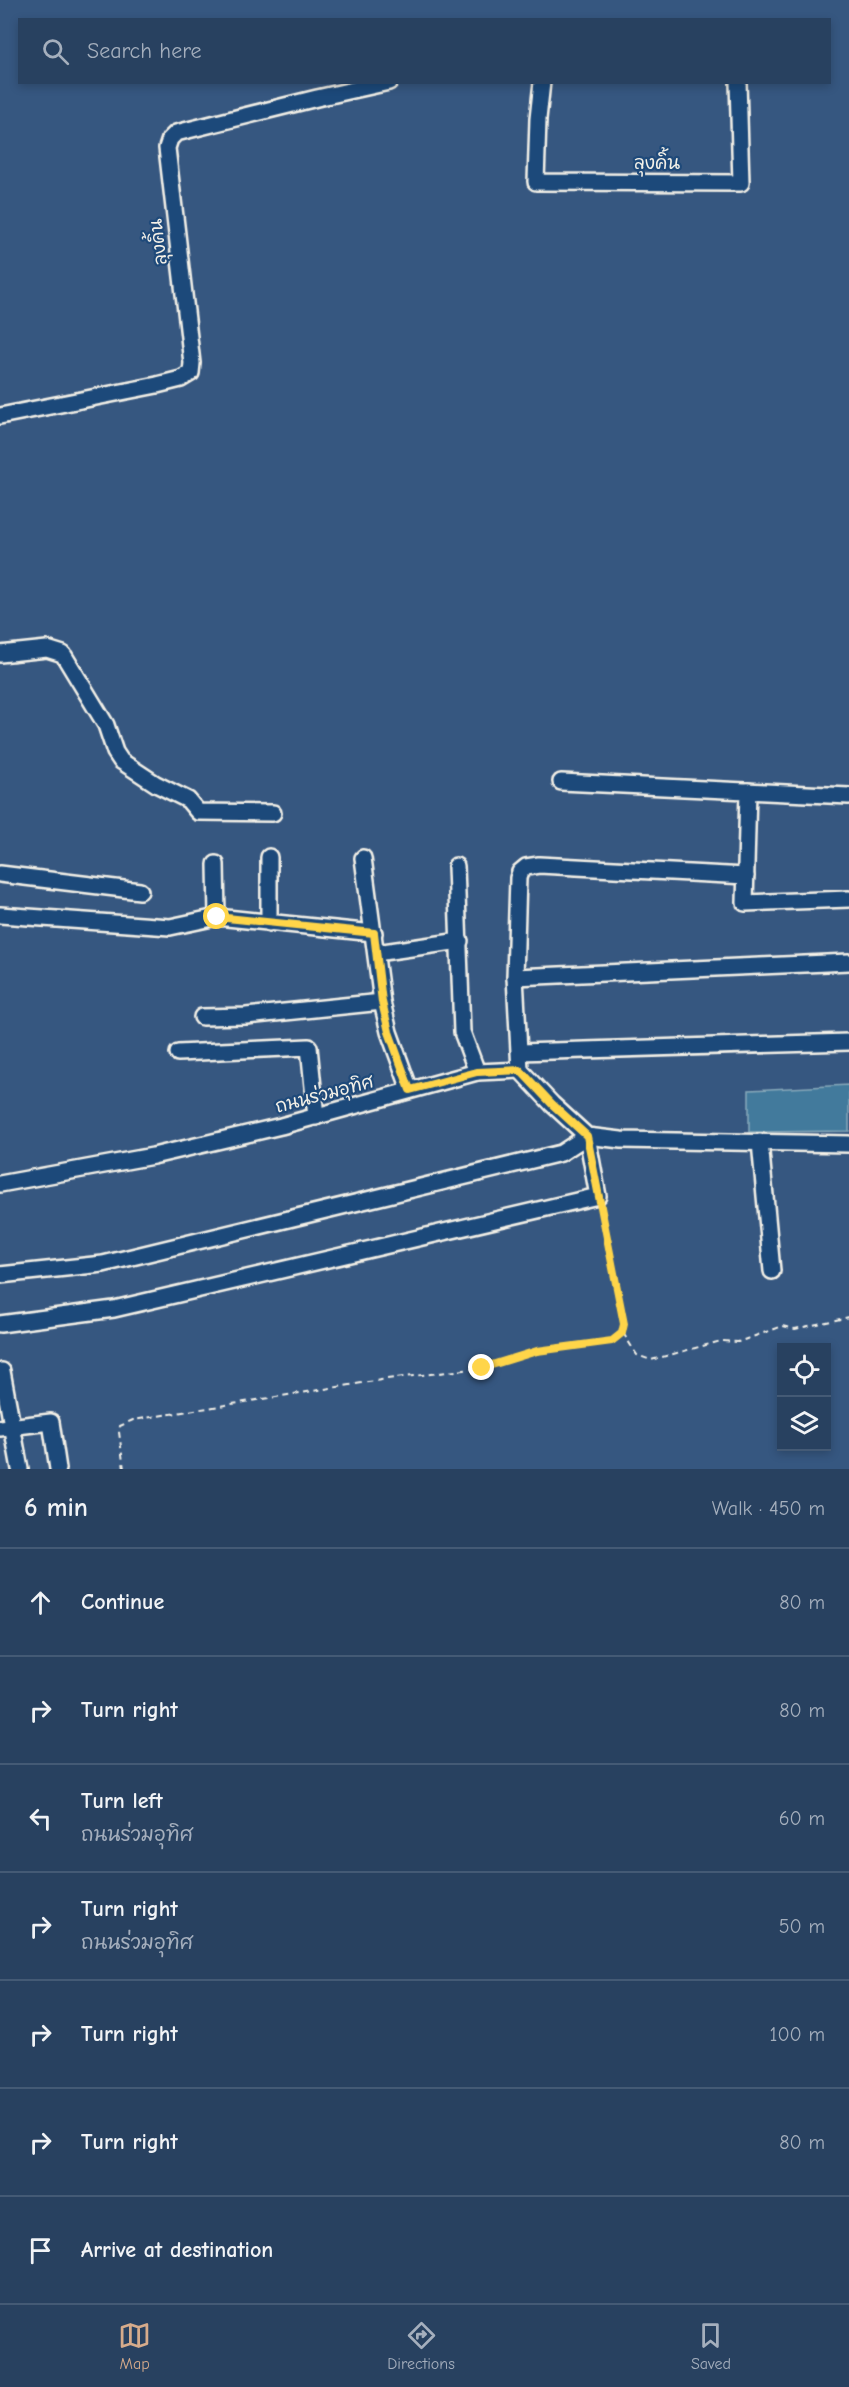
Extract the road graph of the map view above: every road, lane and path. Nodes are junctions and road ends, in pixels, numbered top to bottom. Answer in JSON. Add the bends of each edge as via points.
{"nodes":[{"id":1,"x":380,"y":84,"type":"edge"},
{"id":2,"x":542,"y":84,"type":"edge"},
{"id":3,"x":738,"y":84,"type":"edge"},
{"id":4,"x":0,"y":416,"type":"edge"},
{"id":5,"x":0,"y":654,"type":"edge"},
{"id":6,"x":561,"y":782,"type":"dead end"},
{"id":7,"x":748,"y":791,"type":"junction"},
{"id":8,"x":849,"y":796,"type":"edge"},
{"id":9,"x":273,"y":813,"type":"dead end"},
{"id":10,"x":269,"y":857,"type":"dead end"},
{"id":11,"x":363,"y":858,"type":"dead end"},
{"id":12,"x":216,"y":864,"type":"dead end"},
{"id":13,"x":456,"y":866,"type":"dead end"},
{"id":14,"x":0,"y":874,"type":"edge"},
{"id":15,"x":746,"y":876,"type":"junction"},
{"id":16,"x":140,"y":891,"type":"dead end"},
{"id":17,"x":849,"y":899,"type":"edge"},
{"id":18,"x":0,"y":915,"type":"edge"},
{"id":19,"x":217,"y":917,"type":"junction"},
{"id":20,"x":268,"y":922,"type":"junction"},
{"id":21,"x":374,"y":933,"type":"junction"},
{"id":22,"x":460,"y":941,"type":"junction"},
{"id":23,"x":376,"y":953,"type":"junction"},
{"id":24,"x":849,"y":962,"type":"edge"},
{"id":25,"x":515,"y":977,"type":"junction"},
{"id":26,"x":382,"y":1002,"type":"junction"},
{"id":27,"x":202,"y":1017,"type":"dead end"},
{"id":28,"x":849,"y":1042,"type":"edge"},
{"id":29,"x":520,"y":1052,"type":"junction"},
{"id":30,"x":178,"y":1053,"type":"dead end"},
{"id":31,"x":520,"y":1070,"type":"junction"},
{"id":32,"x":477,"y":1072,"type":"junction"},
{"id":33,"x":410,"y":1090,"type":"junction"},
{"id":34,"x":316,"y":1117,"type":"junction"},
{"id":35,"x":587,"y":1136,"type":"junction"},
{"id":36,"x":760,"y":1142,"type":"junction"},
{"id":37,"x":849,"y":1144,"type":"edge"},
{"id":38,"x":0,"y":1184,"type":"edge"},
{"id":39,"x":598,"y":1196,"type":"junction"},
{"id":40,"x":772,"y":1271,"type":"dead end"},
{"id":41,"x":0,"y":1275,"type":"edge"},
{"id":42,"x":849,"y":1317,"type":"edge"},
{"id":43,"x":0,"y":1324,"type":"edge"},
{"id":44,"x":622,"y":1333,"type":"junction"},
{"id":45,"x":2,"y":1371,"type":"dead end"},
{"id":46,"x":6,"y":1428,"type":"edge"},
{"id":47,"x":20,"y":1469,"type":"edge"},
{"id":48,"x":58,"y":1469,"type":"edge"},
{"id":49,"x":124,"y":1469,"type":"edge"}],
"edges":[{"from":1,"to":4,"type":"street","name":"ลุงคิ้น","via":[[176,133],[167,148],[191,373],[157,385]]},
{"from":2,"to":3,"type":"street","name":"ลุงคิ้น","via":[[536,182],[741,183]]},
{"from":5,"to":9,"type":"street","via":[[47,649],[63,654],[106,725],[121,761],[188,800],[196,810]]},
{"from":6,"to":7,"type":"street"},
{"from":7,"to":8,"type":"street"},
{"from":7,"to":15,"type":"street"},
{"from":10,"to":20,"type":"street"},
{"from":11,"to":21,"type":"street"},
{"from":12,"to":19,"type":"street"},
{"from":13,"to":22,"type":"street"},
{"from":14,"to":16,"type":"street"},
{"from":15,"to":17,"type":"street","via":[[745,903]]},
{"from":15,"to":25,"type":"street","via":[[526,867],[518,878]]},
{"from":18,"to":19,"type":"street","via":[[170,927]]},
{"from":19,"to":20,"type":"street"},
{"from":20,"to":21,"type":"street"},
{"from":21,"to":23,"type":"street"},
{"from":22,"to":23,"type":"street"},
{"from":22,"to":32,"type":"street","via":[[462,1032]]},
{"from":23,"to":26,"type":"street"},
{"from":24,"to":25,"type":"street"},
{"from":25,"to":29,"type":"street"},
{"from":26,"to":27,"type":"street"},
{"from":26,"to":33,"type":"street"},
{"from":28,"to":29,"type":"street"},
{"from":29,"to":31,"type":"street"},
{"from":30,"to":34,"type":"street","via":[[309,1047]]},
{"from":31,"to":32,"type":"street","name":"ถนนร่วมอุทิศ"},
{"from":31,"to":35,"type":"street"},
{"from":32,"to":33,"type":"street","name":"ถนนร่วมอุทิศ"},
{"from":33,"to":34,"type":"street","name":"ถนนร่วมอุทิศ"},
{"from":34,"to":38,"type":"street","name":"ถนนร่วมอุทิศ","via":[[153,1156]]},
{"from":35,"to":36,"type":"street"},
{"from":35,"to":39,"type":"street"},
{"from":35,"to":41,"type":"street","via":[[561,1153],[115,1261]]},
{"from":36,"to":37,"type":"street"},
{"from":36,"to":40,"type":"street"},
{"from":39,"to":43,"type":"street","via":[[114,1309]]},
{"from":39,"to":44,"type":"path","via":[[624,1324]]},
{"from":42,"to":44,"type":"path","via":[[795,1329],[783,1326],[738,1342],[721,1341],[651,1360],[637,1355]]},
{"from":44,"to":49,"type":"path","via":[[612,1341],[537,1351],[482,1368],[387,1379],[133,1420],[120,1426],[118,1432]]},
{"from":45,"to":46,"type":"street"},
{"from":46,"to":47,"type":"street"},
{"from":46,"to":48,"type":"street","via":[[51,1422]]}]}
